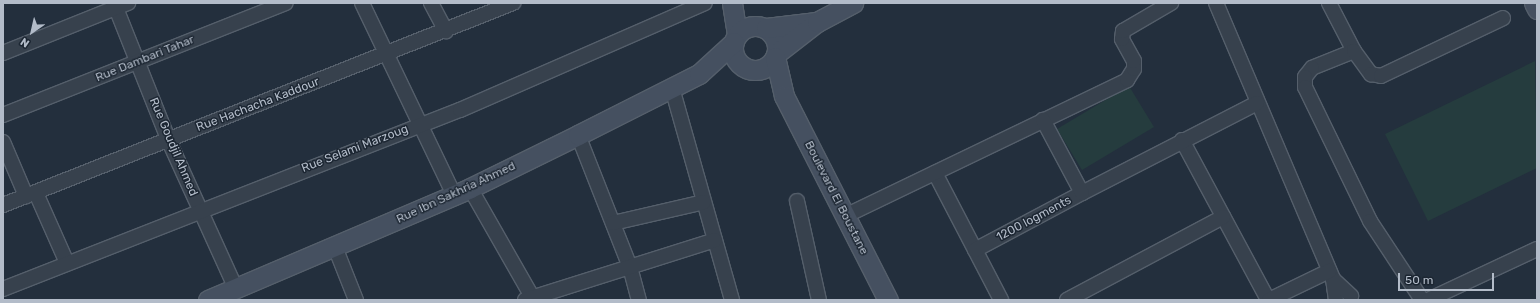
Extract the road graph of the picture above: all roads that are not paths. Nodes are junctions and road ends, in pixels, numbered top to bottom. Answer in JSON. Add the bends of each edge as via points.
{"nodes":[{"id":1,"x":286,"y":3,"type":"edge"},
{"id":2,"x":362,"y":3,"type":"edge"},
{"id":3,"x":431,"y":3,"type":"edge"},
{"id":4,"x":513,"y":3,"type":"edge"},
{"id":5,"x":705,"y":3,"type":"edge"},
{"id":6,"x":732,"y":3,"type":"edge"},
{"id":7,"x":738,"y":3,"type":"edge"},
{"id":8,"x":853,"y":3,"type":"edge"},
{"id":9,"x":1171,"y":3,"type":"edge"},
{"id":10,"x":1216,"y":3,"type":"edge"},
{"id":11,"x":1329,"y":3,"type":"edge"},
{"id":12,"x":1534,"y":3,"type":"edge"},
{"id":13,"x":120,"y":5,"type":"edge"},
{"id":14,"x":1537,"y":9,"type":"edge"},
{"id":15,"x":1503,"y":18,"type":"dead end"},
{"id":16,"x":817,"y":22,"type":"junction"},
{"id":17,"x":762,"y":27,"type":"junction"},
{"id":18,"x":446,"y":31,"type":"junction"},
{"id":19,"x":735,"y":39,"type":"junction"},
{"id":20,"x":1354,"y":50,"type":"junction"},
{"id":21,"x":3,"y":54,"type":"edge"},
{"id":22,"x":387,"y":55,"type":"junction"},
{"id":23,"x":776,"y":55,"type":"junction"},
{"id":24,"x":138,"y":62,"type":"junction"},
{"id":25,"x":747,"y":68,"type":"junction"},
{"id":26,"x":699,"y":74,"type":"junction"},
{"id":27,"x":672,"y":88,"type":"junction"},
{"id":28,"x":784,"y":96,"type":"junction"},
{"id":29,"x":1257,"y":103,"type":"junction"},
{"id":30,"x":3,"y":115,"type":"edge"},
{"id":31,"x":1043,"y":120,"type":"junction"},
{"id":32,"x":421,"y":124,"type":"junction"},
{"id":33,"x":578,"y":135,"type":"junction"},
{"id":34,"x":168,"y":138,"type":"junction"},
{"id":35,"x":1182,"y":140,"type":"junction"},
{"id":36,"x":3,"y":142,"type":"edge"},
{"id":37,"x":934,"y":173,"type":"junction"},
{"id":38,"x":462,"y":191,"type":"junction"},
{"id":39,"x":1082,"y":193,"type":"junction"},
{"id":40,"x":31,"y":194,"type":"junction"},
{"id":41,"x":797,"y":201,"type":"dead end"},
{"id":42,"x":704,"y":202,"type":"junction"},
{"id":43,"x":3,"y":205,"type":"edge"},
{"id":44,"x":200,"y":210,"type":"junction"},
{"id":45,"x":845,"y":216,"type":"junction"},
{"id":46,"x":1223,"y":217,"type":"junction"},
{"id":47,"x":613,"y":222,"type":"junction"},
{"id":48,"x":715,"y":240,"type":"junction"},
{"id":49,"x":335,"y":247,"type":"junction"},
{"id":50,"x":975,"y":250,"type":"junction"},
{"id":51,"x":1536,"y":252,"type":"edge"},
{"id":52,"x":67,"y":263,"type":"junction"},
{"id":53,"x":630,"y":267,"type":"junction"},
{"id":54,"x":1331,"y":275,"type":"junction"},
{"id":55,"x":3,"y":289,"type":"edge"},
{"id":56,"x":236,"y":289,"type":"junction"},
{"id":57,"x":531,"y":299,"type":"edge"},
{"id":58,"x":1346,"y":299,"type":"edge"},
{"id":59,"x":208,"y":300,"type":"edge"},
{"id":60,"x":356,"y":300,"type":"edge"},
{"id":61,"x":639,"y":300,"type":"edge"},
{"id":62,"x":732,"y":300,"type":"edge"},
{"id":63,"x":819,"y":300,"type":"edge"},
{"id":64,"x":888,"y":300,"type":"edge"},
{"id":65,"x":1001,"y":300,"type":"edge"},
{"id":66,"x":1067,"y":300,"type":"edge"},
{"id":67,"x":1268,"y":300,"type":"edge"},
{"id":68,"x":1422,"y":300,"type":"edge"},
{"id":69,"x":1428,"y":300,"type":"edge"}],
"edges":[{"from":1,"to":24,"type":"street","name":"Rue Dambari Tahar"},
{"from":2,"to":22,"type":"street"},
{"from":3,"to":18,"type":"street"},
{"from":4,"to":18,"type":"street","name":"Rue Hachacha Kaddour"},
{"from":5,"to":32,"type":"street","name":"Rue Selami Marzoug","via":[[500,93]]},
{"from":6,"to":19,"type":"main road"},
{"from":7,"to":17,"type":"main road"},
{"from":8,"to":16,"type":"main road"},
{"from":9,"to":31,"type":"street","via":[[1123,31],[1122,39],[1134,61],[1134,69],[1127,80]]},
{"from":10,"to":29,"type":"street"},
{"from":11,"to":20,"type":"street"},
{"from":12,"to":14,"type":"main road"},
{"from":13,"to":21,"type":"street"},
{"from":13,"to":24,"type":"street","name":"Rue Goudjil Ahmed"},
{"from":15,"to":20,"type":"street","via":[[1381,76],[1371,74]]},
{"from":16,"to":17,"type":"main road"},
{"from":16,"to":23,"type":"main road"},
{"from":17,"to":19,"type":"main road","via":[[749,26]]},
{"from":17,"to":23,"type":"main road","via":[[776,40]]},
{"from":18,"to":22,"type":"street","name":"Rue Hachacha Kaddour"},
{"from":19,"to":25,"type":"main road","via":[[734,55]]},
{"from":19,"to":26,"type":"main road"},
{"from":20,"to":68,"type":"street","via":[[1312,68],[1305,77],[1305,87],[1370,221]]},
{"from":22,"to":32,"type":"street"},
{"from":22,"to":34,"type":"street","name":"Rue Hachacha Kaddour"},
{"from":23,"to":25,"type":"main road","via":[[768,66]]},
{"from":23,"to":28,"type":"main road"},
{"from":24,"to":30,"type":"street","name":"Rue Dambari Tahar"},
{"from":24,"to":34,"type":"street","name":"Rue Goudjil Ahmed"},
{"from":25,"to":26,"type":"main road"},
{"from":25,"to":28,"type":"main road"},
{"from":26,"to":27,"type":"main road","name":"Rue Ibn Sakhria Ahmed"},
{"from":27,"to":33,"type":"main road","name":"Rue Ibn Sakhria Ahmed"},
{"from":27,"to":42,"type":"street"},
{"from":28,"to":45,"type":"main road","name":"Boulevard El Boustane"},
{"from":29,"to":35,"type":"street"},
{"from":29,"to":54,"type":"street"},
{"from":31,"to":37,"type":"street"},
{"from":31,"to":39,"type":"street","name":"1200 logments"},
{"from":32,"to":38,"type":"street"},
{"from":32,"to":44,"type":"street","name":"Rue Selami Marzoug"},
{"from":33,"to":38,"type":"main road","name":"Rue Ibn Sakhria Ahmed"},
{"from":33,"to":47,"type":"street"},
{"from":34,"to":40,"type":"street","name":"Rue Hachacha Kaddour"},
{"from":34,"to":44,"type":"street","name":"Rue Goudjil Ahmed"},
{"from":35,"to":39,"type":"street"},
{"from":35,"to":46,"type":"street"},
{"from":36,"to":40,"type":"street"},
{"from":37,"to":45,"type":"street"},
{"from":37,"to":50,"type":"street"},
{"from":38,"to":49,"type":"main road","name":"Rue Ibn Sakhria Ahmed"},
{"from":38,"to":57,"type":"street"},
{"from":39,"to":50,"type":"street","name":"1200 logments"},
{"from":40,"to":43,"type":"street","name":"Rue Hachacha Kaddour"},
{"from":40,"to":52,"type":"street"},
{"from":41,"to":63,"type":"street"},
{"from":42,"to":47,"type":"street"},
{"from":42,"to":48,"type":"street"},
{"from":44,"to":52,"type":"street","name":"Rue Selami Marzoug"},
{"from":44,"to":56,"type":"street","name":"Rue Goudjil Ahmed"},
{"from":45,"to":64,"type":"main road","name":"Boulevard El Boustane"},
{"from":46,"to":66,"type":"street"},
{"from":46,"to":67,"type":"street"},
{"from":47,"to":53,"type":"street"},
{"from":48,"to":53,"type":"street"},
{"from":48,"to":62,"type":"street"},
{"from":49,"to":56,"type":"main road","name":"Rue Ibn Sakhria Ahmed"},
{"from":49,"to":60,"type":"street"},
{"from":50,"to":65,"type":"street"},
{"from":51,"to":69,"type":"street"},
{"from":52,"to":55,"type":"street","name":"Rue Selami Marzoug"},
{"from":53,"to":57,"type":"street"},
{"from":53,"to":61,"type":"street"},
{"from":54,"to":58,"type":"street"},
{"from":54,"to":67,"type":"street"},
{"from":56,"to":59,"type":"main road","name":"Rue Ibn Sakhria Ahmed"}]}
